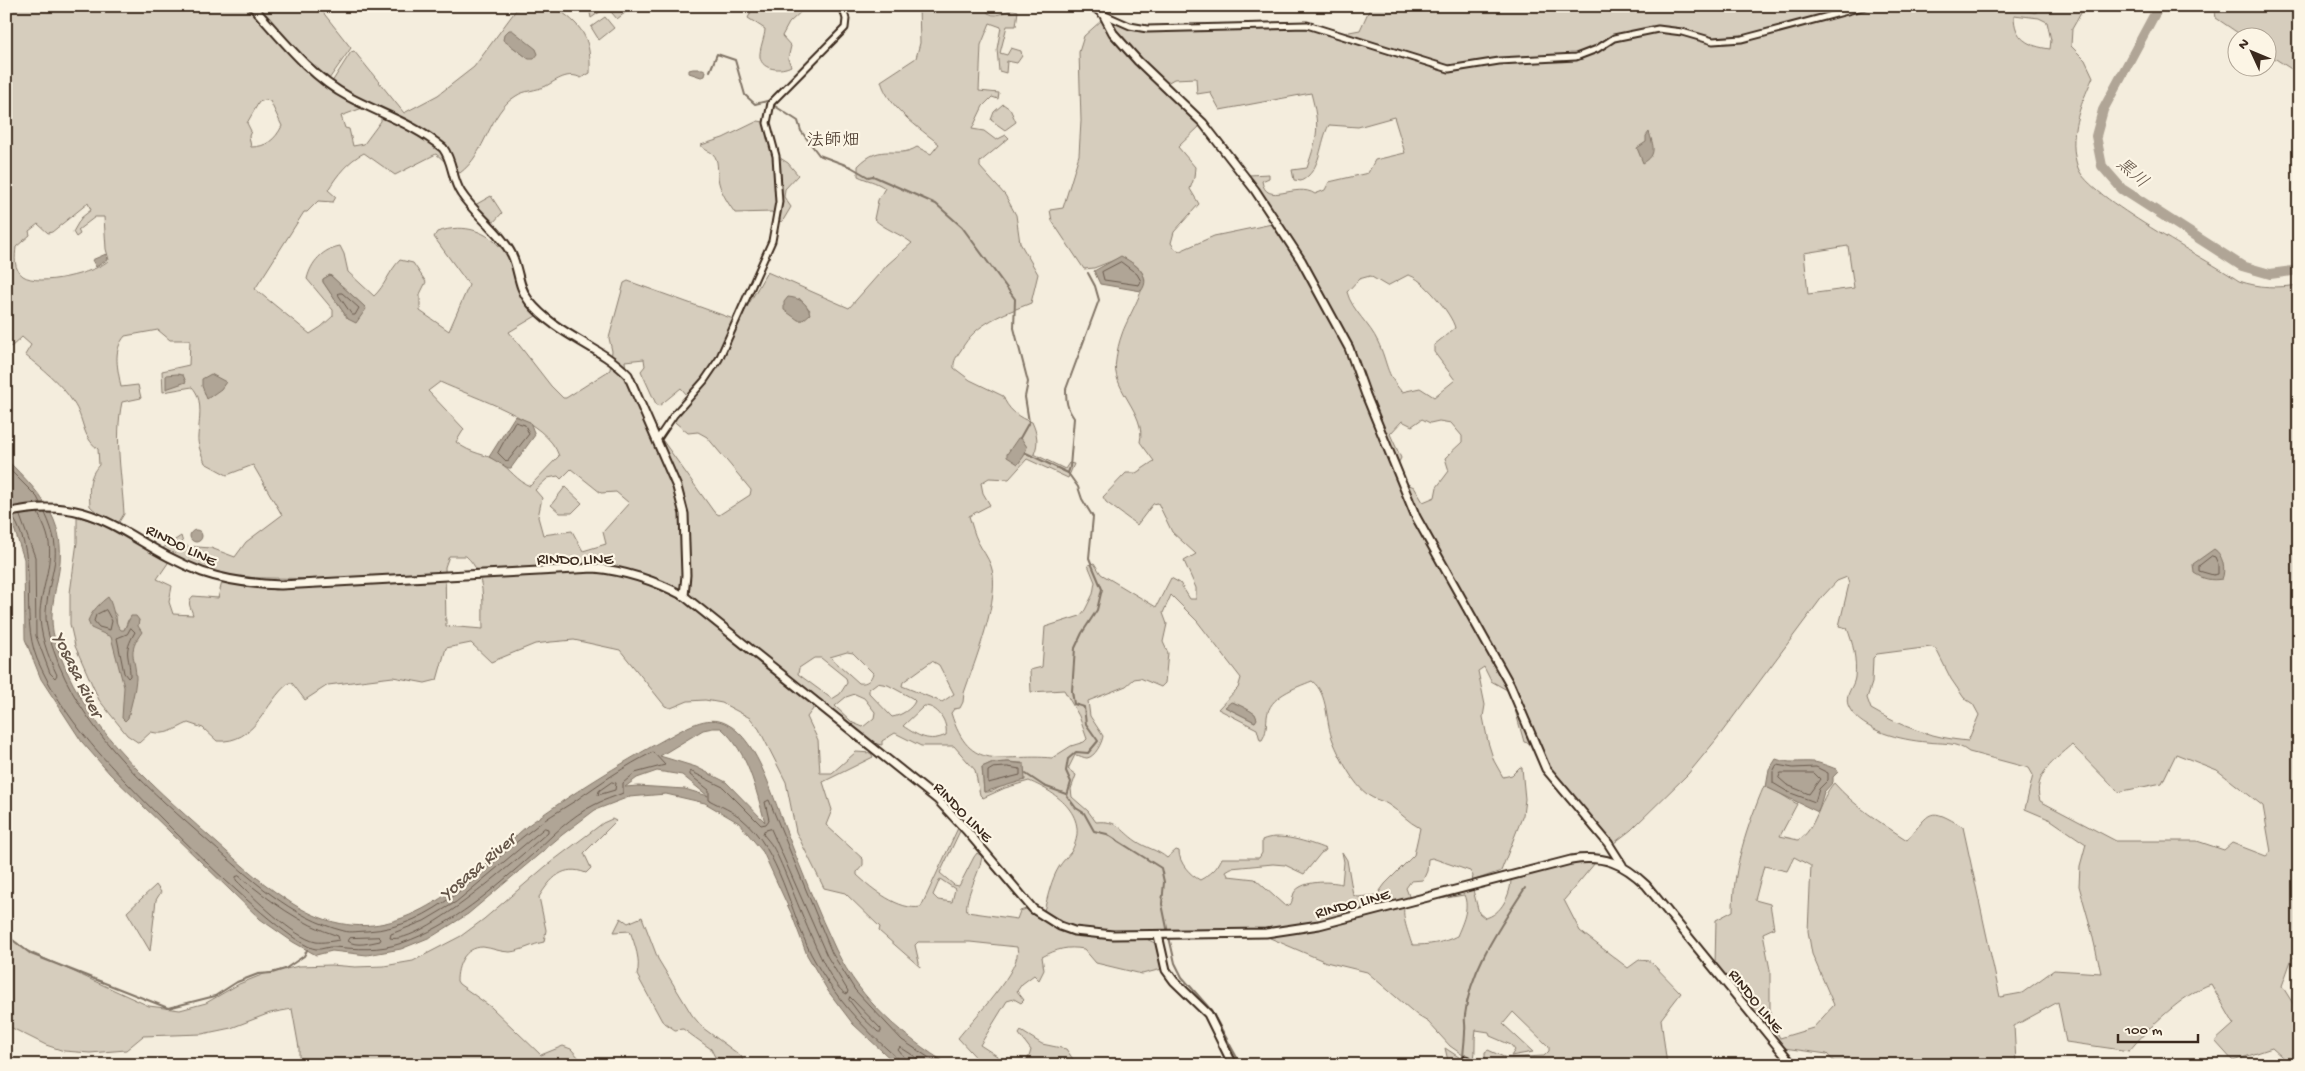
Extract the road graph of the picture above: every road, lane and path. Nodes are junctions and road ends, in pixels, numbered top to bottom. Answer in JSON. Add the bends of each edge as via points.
{"nodes":[{"id":1,"x":252,"y":6,"type":"edge"},
{"id":2,"x":842,"y":6,"type":"edge"},
{"id":3,"x":1093,"y":6,"type":"edge"},
{"id":4,"x":1866,"y":6,"type":"edge"},
{"id":5,"x":1103,"y":14,"type":"junction"},
{"id":6,"x":657,"y":440,"type":"junction"},
{"id":7,"x":6,"y":513,"type":"edge"},
{"id":8,"x":684,"y":596,"type":"junction"},
{"id":9,"x":1622,"y":865,"type":"junction"},
{"id":10,"x":1158,"y":935,"type":"junction"},
{"id":11,"x":1466,"y":1059,"type":"dead end"},
{"id":12,"x":1233,"y":1065,"type":"edge"},
{"id":13,"x":1478,"y":1065,"type":"edge"},
{"id":14,"x":1793,"y":1065,"type":"edge"}],
"edges":[{"from":1,"to":6,"type":"street","via":[[292,50],[338,90],[410,125],[447,153],[462,194],[511,254],[529,301],[560,330],[614,362],[628,375]]},
{"from":2,"to":6,"type":"street","via":[[845,28],[771,103],[767,123],[776,156],[779,202],[772,241],[763,266],[719,359]]},
{"from":3,"to":5,"type":"street"},
{"from":4,"to":5,"type":"street","via":[[1742,39],[1713,41],[1658,29],[1614,38],[1576,58],[1499,61],[1449,69],[1307,25],[1147,29],[1130,26]]},
{"from":5,"to":9,"type":"street","via":[[1113,33],[1138,61],[1203,123],[1256,190],[1301,260],[1349,348],[1416,518],[1503,671],[1546,769],[1608,843]]},
{"from":6,"to":8,"type":"street","via":[[677,487],[684,514]]},
{"from":7,"to":8,"type":"street","name":"RINDO LINE","via":[[30,508],[70,509],[109,522],[201,571],[243,583],[281,584],[594,568],[640,576]]},
{"from":8,"to":10,"type":"street","name":"RINDO LINE","via":[[938,800],[1033,910],[1074,931]]},
{"from":9,"to":10,"type":"street","name":"RINDO LINE","via":[[1598,859],[1571,860],[1294,930]]},
{"from":9,"to":14,"type":"street","name":"RINDO LINE","via":[[1646,886]]},
{"from":10,"to":12,"type":"street","via":[[1166,970],[1208,1014]]},
{"from":11,"to":13,"type":"street"}]}
